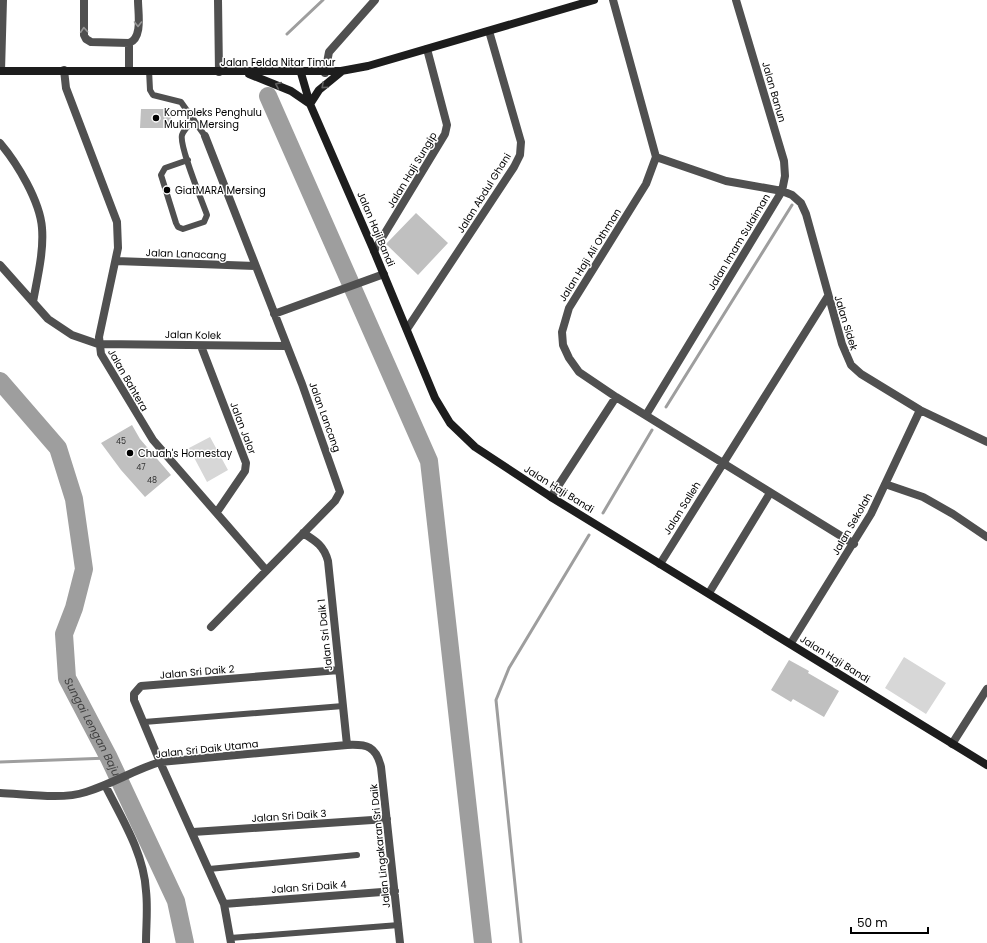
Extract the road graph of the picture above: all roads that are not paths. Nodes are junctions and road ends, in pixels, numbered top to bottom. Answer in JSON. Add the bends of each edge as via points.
{"nodes":[{"id":1,"x":3,"y":0,"type":"edge"},
{"id":2,"x":84,"y":0,"type":"edge"},
{"id":3,"x":138,"y":0,"type":"edge"},
{"id":4,"x":218,"y":0,"type":"edge"},
{"id":5,"x":375,"y":0,"type":"edge"},
{"id":6,"x":594,"y":0,"type":"edge"},
{"id":7,"x":613,"y":0,"type":"edge"},
{"id":8,"x":736,"y":0,"type":"edge"},
{"id":9,"x":489,"y":31,"type":"junction"},
{"id":10,"x":129,"y":43,"type":"junction"},
{"id":11,"x":427,"y":49,"type":"junction"},
{"id":12,"x":64,"y":70,"type":"junction"},
{"id":13,"x":129,"y":70,"type":"junction"},
{"id":14,"x":149,"y":70,"type":"junction"},
{"id":15,"x":0,"y":71,"type":"edge"},
{"id":16,"x":219,"y":72,"type":"junction"},
{"id":17,"x":243,"y":72,"type":"junction"},
{"id":18,"x":342,"y":72,"type":"junction"},
{"id":19,"x":301,"y":73,"type":"junction"},
{"id":20,"x":326,"y":73,"type":"junction"},
{"id":21,"x":310,"y":104,"type":"junction"},
{"id":22,"x":194,"y":120,"type":"junction"},
{"id":23,"x":205,"y":136,"type":"joint"},
{"id":24,"x":0,"y":143,"type":"edge"},
{"id":25,"x":656,"y":157,"type":"junction"},
{"id":26,"x":188,"y":160,"type":"junction"},
{"id":27,"x":782,"y":191,"type":"junction"},
{"id":28,"x":374,"y":251,"type":"junction"},
{"id":29,"x":116,"y":262,"type":"junction"},
{"id":30,"x":0,"y":265,"type":"edge"},
{"id":31,"x":255,"y":266,"type":"junction"},
{"id":32,"x":384,"y":274,"type":"junction"},
{"id":33,"x":828,"y":296,"type":"junction"},
{"id":34,"x":33,"y":302,"type":"junction"},
{"id":35,"x":274,"y":314,"type":"junction"},
{"id":36,"x":407,"y":329,"type":"junction"},
{"id":37,"x":98,"y":344,"type":"junction"},
{"id":38,"x":201,"y":346,"type":"junction"},
{"id":39,"x":287,"y":346,"type":"junction"},
{"id":40,"x":616,"y":397,"type":"junction"},
{"id":41,"x":920,"y":410,"type":"junction"},
{"id":42,"x":646,"y":415,"type":"junction"},
{"id":43,"x":987,"y":442,"type":"edge"},
{"id":44,"x":722,"y":464,"type":"junction"},
{"id":45,"x":885,"y":484,"type":"junction"},
{"id":46,"x":770,"y":493,"type":"junction"},
{"id":47,"x":551,"y":497,"type":"junction"},
{"id":48,"x":217,"y":512,"type":"junction"},
{"id":49,"x":303,"y":533,"type":"junction"},
{"id":50,"x":987,"y":537,"type":"edge"},
{"id":51,"x":854,"y":544,"type":"junction"},
{"id":52,"x":660,"y":564,"type":"junction"},
{"id":53,"x":266,"y":570,"type":"junction"},
{"id":54,"x":709,"y":593,"type":"junction"},
{"id":55,"x":211,"y":627,"type":"dead end"},
{"id":56,"x":791,"y":643,"type":"junction"},
{"id":57,"x":339,"y":670,"type":"junction"},
{"id":58,"x":987,"y":689,"type":"edge"},
{"id":59,"x":343,"y":706,"type":"junction"},
{"id":60,"x":144,"y":722,"type":"junction"},
{"id":61,"x":952,"y":744,"type":"junction"},
{"id":62,"x":347,"y":745,"type":"junction"},
{"id":63,"x":372,"y":749,"type":"joint"},
{"id":64,"x":160,"y":762,"type":"junction"},
{"id":65,"x":987,"y":765,"type":"edge"},
{"id":66,"x":108,"y":783,"type":"junction"},
{"id":67,"x":0,"y":793,"type":"edge"},
{"id":68,"x":387,"y":819,"type":"junction"},
{"id":69,"x":193,"y":832,"type":"junction"},
{"id":70,"x":357,"y":855,"type":"dead end"},
{"id":71,"x":209,"y":869,"type":"junction"},
{"id":72,"x":395,"y":891,"type":"junction"},
{"id":73,"x":224,"y":904,"type":"junction"},
{"id":74,"x":399,"y":925,"type":"junction"},
{"id":75,"x":231,"y":941,"type":"edge"},
{"id":76,"x":146,"y":943,"type":"edge"},
{"id":77,"x":400,"y":943,"type":"edge"}],
"edges":[{"from":1,"to":15,"type":"street"},
{"from":10,"to":2,"type":"street","one_way":true,"via":[[91,42],[86,39]]},
{"from":3,"to":10,"type":"street","one_way":true,"via":[[138,35]]},
{"from":4,"to":16,"type":"street"},
{"from":5,"to":20,"type":"street","via":[[329,52]]},
{"from":6,"to":9,"type":"street","name":"Jalan Felda Nitar Timur"},
{"from":7,"to":25,"type":"street"},
{"from":8,"to":27,"type":"street","name":"Jalan Banun","via":[[784,161]]},
{"from":9,"to":11,"type":"street","name":"Jalan Felda Nitar Timur"},
{"from":9,"to":36,"type":"street","name":"Jalan Abdul Ghani","via":[[521,142],[520,155]]},
{"from":10,"to":13,"type":"street"},
{"from":11,"to":18,"type":"street","name":"Jalan Felda Nitar Timur"},
{"from":11,"to":28,"type":"street","name":"Jalan Haji Sungip","via":[[447,125],[445,134]]},
{"from":12,"to":13,"type":"street","name":"Jalan Felda Nitar Timur"},
{"from":12,"to":15,"type":"street","name":"Jalan Felda Nitar Timur"},
{"from":12,"to":29,"type":"street","name":"Jalan Bahtera","via":[[66,88],[117,222]]},
{"from":13,"to":14,"type":"street","name":"Jalan Felda Nitar Timur"},
{"from":14,"to":16,"type":"street","name":"Jalan Felda Nitar Timur"},
{"from":14,"to":22,"type":"lane","via":[[150,90],[153,94],[181,102]]},
{"from":16,"to":17,"type":"street","name":"Jalan Felda Nitar Timur"},
{"from":17,"to":19,"type":"street","name":"Jalan Felda Nitar Timur"},
{"from":21,"to":17,"type":"street","one_way":true,"via":[[292,91]]},
{"from":18,"to":20,"type":"street","name":"Jalan Felda Nitar Timur"},
{"from":18,"to":21,"type":"street","one_way":true,"via":[[319,90]]},
{"from":19,"to":20,"type":"street","name":"Jalan Felda Nitar Timur"},
{"from":19,"to":21,"type":"street","name":"Jalan Haji Bandi"},
{"from":21,"to":28,"type":"street","name":"Jalan Haji Bandi"},
{"from":22,"to":23,"type":"lane"},
{"from":22,"to":26,"type":"lane","via":[[182,136]]},
{"from":23,"to":31,"type":"street","name":"Jalan Lancang"},
{"from":24,"to":34,"type":"street","via":[[14,160],[41,217],[42,240]]},
{"from":25,"to":27,"type":"street","name":"Jalan Imam Sulaiman","via":[[726,181]]},
{"from":25,"to":40,"type":"street","name":"Jalan Haji Ali Othman","via":[[646,184],[576,295],[564,320],[564,345],[569,358],[579,372]]},
{"from":26,"to":26,"type":"lane","via":[[206,215],[204,222],[183,229],[176,223],[160,175],[165,168]]},
{"from":27,"to":33,"type":"street","name":"Jalan Sidek","via":[[792,195],[806,214]]},
{"from":27,"to":42,"type":"street","name":"Jalan Imam Sulaiman"},
{"from":28,"to":32,"type":"street","name":"Jalan Haji Bandi"},
{"from":29,"to":31,"type":"street","name":"Jalan Lanacang"},
{"from":29,"to":37,"type":"street","name":"Jalan Bahtera"},
{"from":30,"to":34,"type":"street","name":"Jalan Kolek"},
{"from":31,"to":35,"type":"street","name":"Jalan Lancang"},
{"from":32,"to":35,"type":"street"},
{"from":32,"to":36,"type":"street","name":"Jalan Haji Bandi"},
{"from":33,"to":41,"type":"street","name":"Jalan Sidek","via":[[845,356],[851,365],[861,374]]},
{"from":33,"to":44,"type":"street","name":"Jalan Salleh"},
{"from":34,"to":37,"type":"street","name":"Jalan Kolek","via":[[55,324]]},
{"from":35,"to":39,"type":"street","name":"Jalan Lancang"},
{"from":36,"to":47,"type":"street","name":"Jalan Haji Bandi","via":[[435,398],[450,423],[475,447]]},
{"from":37,"to":38,"type":"street","name":"Jalan Kolek"},
{"from":37,"to":48,"type":"street","name":"Jalan Bahtera","via":[[101,354],[153,440]]},
{"from":38,"to":39,"type":"street","name":"Jalan Kolek"},
{"from":38,"to":48,"type":"street","name":"Jalan Jalor","via":[[246,463],[243,475]]},
{"from":39,"to":49,"type":"street","name":"Jalan Lancang","via":[[340,487],[335,501]]},
{"from":40,"to":42,"type":"street","name":"Jalan Haji Ali Othman"},
{"from":40,"to":47,"type":"street"},
{"from":41,"to":43,"type":"street","name":"Jalan Sidek"},
{"from":41,"to":45,"type":"street","name":"Jalan Sekolah"},
{"from":42,"to":44,"type":"street","name":"Jalan Haji Ali Othman"},
{"from":44,"to":46,"type":"street","name":"Jalan Haji Ali Othman"},
{"from":44,"to":52,"type":"street","name":"Jalan Salleh"},
{"from":45,"to":50,"type":"street","via":[[923,497],[954,514]]},
{"from":45,"to":51,"type":"street","name":"Jalan Sekolah"},
{"from":46,"to":51,"type":"street","name":"Jalan Haji Ali Othman"},
{"from":46,"to":54,"type":"street"},
{"from":47,"to":52,"type":"street","name":"Jalan Haji Bandi"},
{"from":48,"to":53,"type":"street","name":"Jalan Bahtera"},
{"from":49,"to":53,"type":"street","name":"Jalan Lancang"},
{"from":49,"to":57,"type":"street","name":"Jalan Sri Daik 1","via":[[321,545],[325,552]]},
{"from":51,"to":56,"type":"street","name":"Jalan Sekolah"},
{"from":52,"to":54,"type":"street","name":"Jalan Haji Bandi"},
{"from":53,"to":55,"type":"street","name":"Jalan Lancang"},
{"from":54,"to":56,"type":"street","name":"Jalan Haji Bandi"},
{"from":56,"to":61,"type":"street","name":"Jalan Haji Bandi"},
{"from":57,"to":59,"type":"street","name":"Jalan Sri Daik 1"},
{"from":57,"to":60,"type":"street","name":"Jalan Sri Daik 2","via":[[141,686],[134,694],[134,700]]},
{"from":58,"to":61,"type":"street"},
{"from":59,"to":60,"type":"lane"},
{"from":59,"to":62,"type":"street","name":"Jalan Sri Daik 1"},
{"from":60,"to":64,"type":"street","name":"Jalan Sri Daik 2"},
{"from":61,"to":65,"type":"street","name":"Jalan Haji Bandi"},
{"from":62,"to":63,"type":"street","name":"Jalan Sri Daik Utama"},
{"from":62,"to":64,"type":"street","name":"Jalan Sri Daik Utama"},
{"from":63,"to":68,"type":"street","name":"Jalan Lingakaran Sri Daik","via":[[381,767]]},
{"from":64,"to":66,"type":"street","name":"Jalan Sri Daik Utama"},
{"from":64,"to":69,"type":"street"},
{"from":66,"to":67,"type":"street","name":"Jalan Sri Daik Utama","via":[[85,793],[72,795]]},
{"from":66,"to":76,"type":"street","via":[[143,872],[146,890]]},
{"from":68,"to":69,"type":"street","name":"Jalan Sri Daik 3"},
{"from":68,"to":72,"type":"street","name":"Jalan Lingakaran Sri Daik"},
{"from":69,"to":71,"type":"street"},
{"from":70,"to":71,"type":"lane"},
{"from":71,"to":73,"type":"street"},
{"from":72,"to":73,"type":"street","name":"Jalan Sri Daik 4"},
{"from":72,"to":74,"type":"street","name":"Jalan Lingakaran Sri Daik"},
{"from":73,"to":75,"type":"street"},
{"from":74,"to":75,"type":"lane"},
{"from":74,"to":77,"type":"street","name":"Jalan Lingakaran Sri Daik"}]}
